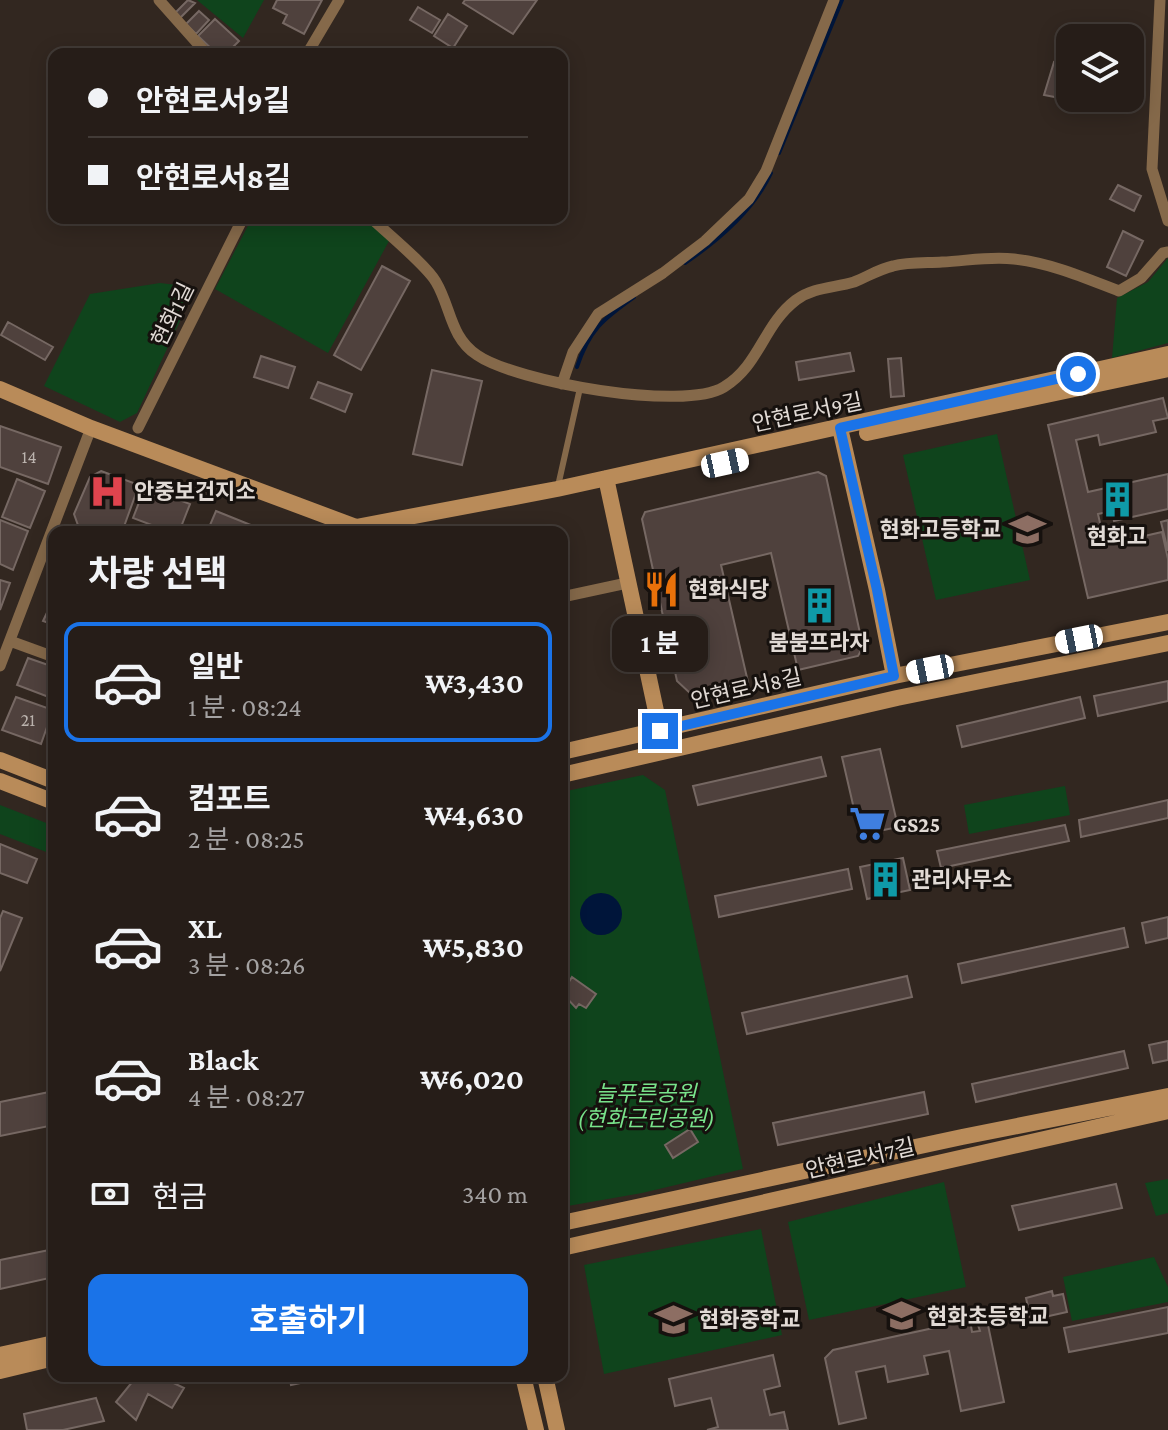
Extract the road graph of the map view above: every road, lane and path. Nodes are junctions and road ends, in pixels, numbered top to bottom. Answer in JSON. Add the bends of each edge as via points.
{"nodes":[{"id":1,"x":159,"y":0,"type":"edge"},
{"id":2,"x":339,"y":0,"type":"edge"},
{"id":3,"x":834,"y":0,"type":"edge"},
{"id":4,"x":1160,"y":0,"type":"edge"},
{"id":5,"x":202,"y":48,"type":"edge"},
{"id":6,"x":311,"y":48,"type":"edge"},
{"id":7,"x":1168,"y":221,"type":"edge"},
{"id":8,"x":240,"y":224,"type":"edge"},
{"id":9,"x":377,"y":224,"type":"edge"},
{"id":10,"x":1168,"y":252,"type":"edge"},
{"id":11,"x":1168,"y":354,"type":"edge"},
{"id":12,"x":1168,"y":369,"type":"edge"},
{"id":13,"x":562,"y":384,"type":"junction"},
{"id":14,"x":580,"y":388,"type":"junction"},
{"id":15,"x":0,"y":389,"type":"edge"},
{"id":16,"x":0,"y":398,"type":"edge"},
{"id":17,"x":138,"y":428,"type":"dead end"},
{"id":18,"x":90,"y":432,"type":"junction"},
{"id":19,"x":841,"y":433,"type":"junction"},
{"id":20,"x":607,"y":483,"type":"junction"},
{"id":21,"x":557,"y":489,"type":"junction"},
{"id":22,"x":56,"y":526,"type":"edge"},
{"id":23,"x":341,"y":526,"type":"edge"},
{"id":24,"x":372,"y":526,"type":"edge"},
{"id":25,"x":408,"y":526,"type":"edge"},
{"id":26,"x":48,"y":546,"type":"edge"},
{"id":27,"x":627,"y":583,"type":"junction"},
{"id":28,"x":568,"y":596,"type":"edge"},
{"id":29,"x":1168,"y":622,"type":"edge"},
{"id":30,"x":10,"y":641,"type":"junction"},
{"id":31,"x":1168,"y":643,"type":"edge"},
{"id":32,"x":48,"y":655,"type":"edge"},
{"id":33,"x":0,"y":666,"type":"edge"},
{"id":34,"x":894,"y":676,"type":"junction"},
{"id":35,"x":660,"y":731,"type":"junction"},
{"id":36,"x":568,"y":751,"type":"edge"},
{"id":37,"x":666,"y":752,"type":"junction"},
{"id":38,"x":0,"y":760,"type":"edge"},
{"id":39,"x":568,"y":774,"type":"edge"},
{"id":40,"x":48,"y":779,"type":"edge"},
{"id":41,"x":0,"y":781,"type":"edge"},
{"id":42,"x":48,"y":800,"type":"edge"},
{"id":43,"x":1168,"y":1096,"type":"edge"},
{"id":44,"x":1168,"y":1111,"type":"edge"},
{"id":45,"x":1119,"y":1114,"type":"junction"},
{"id":46,"x":568,"y":1222,"type":"edge"},
{"id":47,"x":568,"y":1247,"type":"edge"},
{"id":48,"x":48,"y":1344,"type":"edge"},
{"id":49,"x":0,"y":1355,"type":"edge"},
{"id":50,"x":48,"y":1359,"type":"edge"},
{"id":51,"x":0,"y":1371,"type":"edge"},
{"id":52,"x":524,"y":1382,"type":"edge"},
{"id":53,"x":546,"y":1382,"type":"edge"},
{"id":54,"x":536,"y":1430,"type":"edge"},
{"id":55,"x":557,"y":1430,"type":"edge"}],
"edges":[{"from":1,"to":5,"type":"street"},
{"from":2,"to":6,"type":"street"},
{"from":3,"to":13,"type":"street","via":[[766,171],[749,199],[663,273],[598,314],[573,352]]},
{"from":4,"to":7,"type":"street","via":[[1152,169]]},
{"from":8,"to":17,"type":"street","name":"현화1길"},
{"from":9,"to":13,"type":"street","via":[[435,280],[457,336],[476,354],[499,367]]},
{"from":10,"to":14,"type":"street","via":[[1119,291],[1061,269],[1014,259],[894,265],[798,299],[774,320],[740,376],[722,389],[691,397]]},
{"from":11,"to":19,"type":"street","name":"안현로서9길"},
{"from":12,"to":19,"type":"street","name":"안현로서9길"},
{"from":13,"to":14,"type":"street"},
{"from":14,"to":21,"type":"lane"},
{"from":15,"to":18,"type":"street"},
{"from":16,"to":18,"type":"street"},
{"from":18,"to":22,"type":"street"},
{"from":18,"to":23,"type":"street"},
{"from":19,"to":20,"type":"street","name":"안현로서9길"},
{"from":19,"to":34,"type":"street"},
{"from":20,"to":21,"type":"street","name":"안현로서9길"},
{"from":20,"to":25,"type":"street","name":"안현로서9길"},
{"from":20,"to":27,"type":"street"},
{"from":21,"to":24,"type":"street","name":"안현로서9길"},
{"from":26,"to":30,"type":"street"},
{"from":27,"to":28,"type":"street"},
{"from":27,"to":35,"type":"street"},
{"from":29,"to":34,"type":"street","name":"안현로서8길"},
{"from":30,"to":32,"type":"street"},
{"from":30,"to":33,"type":"street"},
{"from":31,"to":37,"type":"street","name":"안현로서8길"},
{"from":34,"to":35,"type":"street","name":"안현로서8길"},
{"from":35,"to":36,"type":"street","name":"안현로서8길"},
{"from":35,"to":37,"type":"street"},
{"from":37,"to":39,"type":"street","name":"안현로서8길"},
{"from":38,"to":40,"type":"street"},
{"from":41,"to":42,"type":"street"},
{"from":43,"to":45,"type":"street","name":"안현로서7길"},
{"from":44,"to":45,"type":"street","name":"안현로서7길"},
{"from":45,"to":46,"type":"street","name":"안현로서7길","via":[[962,1137]]},
{"from":45,"to":47,"type":"street","name":"안현로서7길"},
{"from":48,"to":49,"type":"street"},
{"from":50,"to":51,"type":"street"},
{"from":52,"to":54,"type":"street"},
{"from":53,"to":55,"type":"street"}]}
